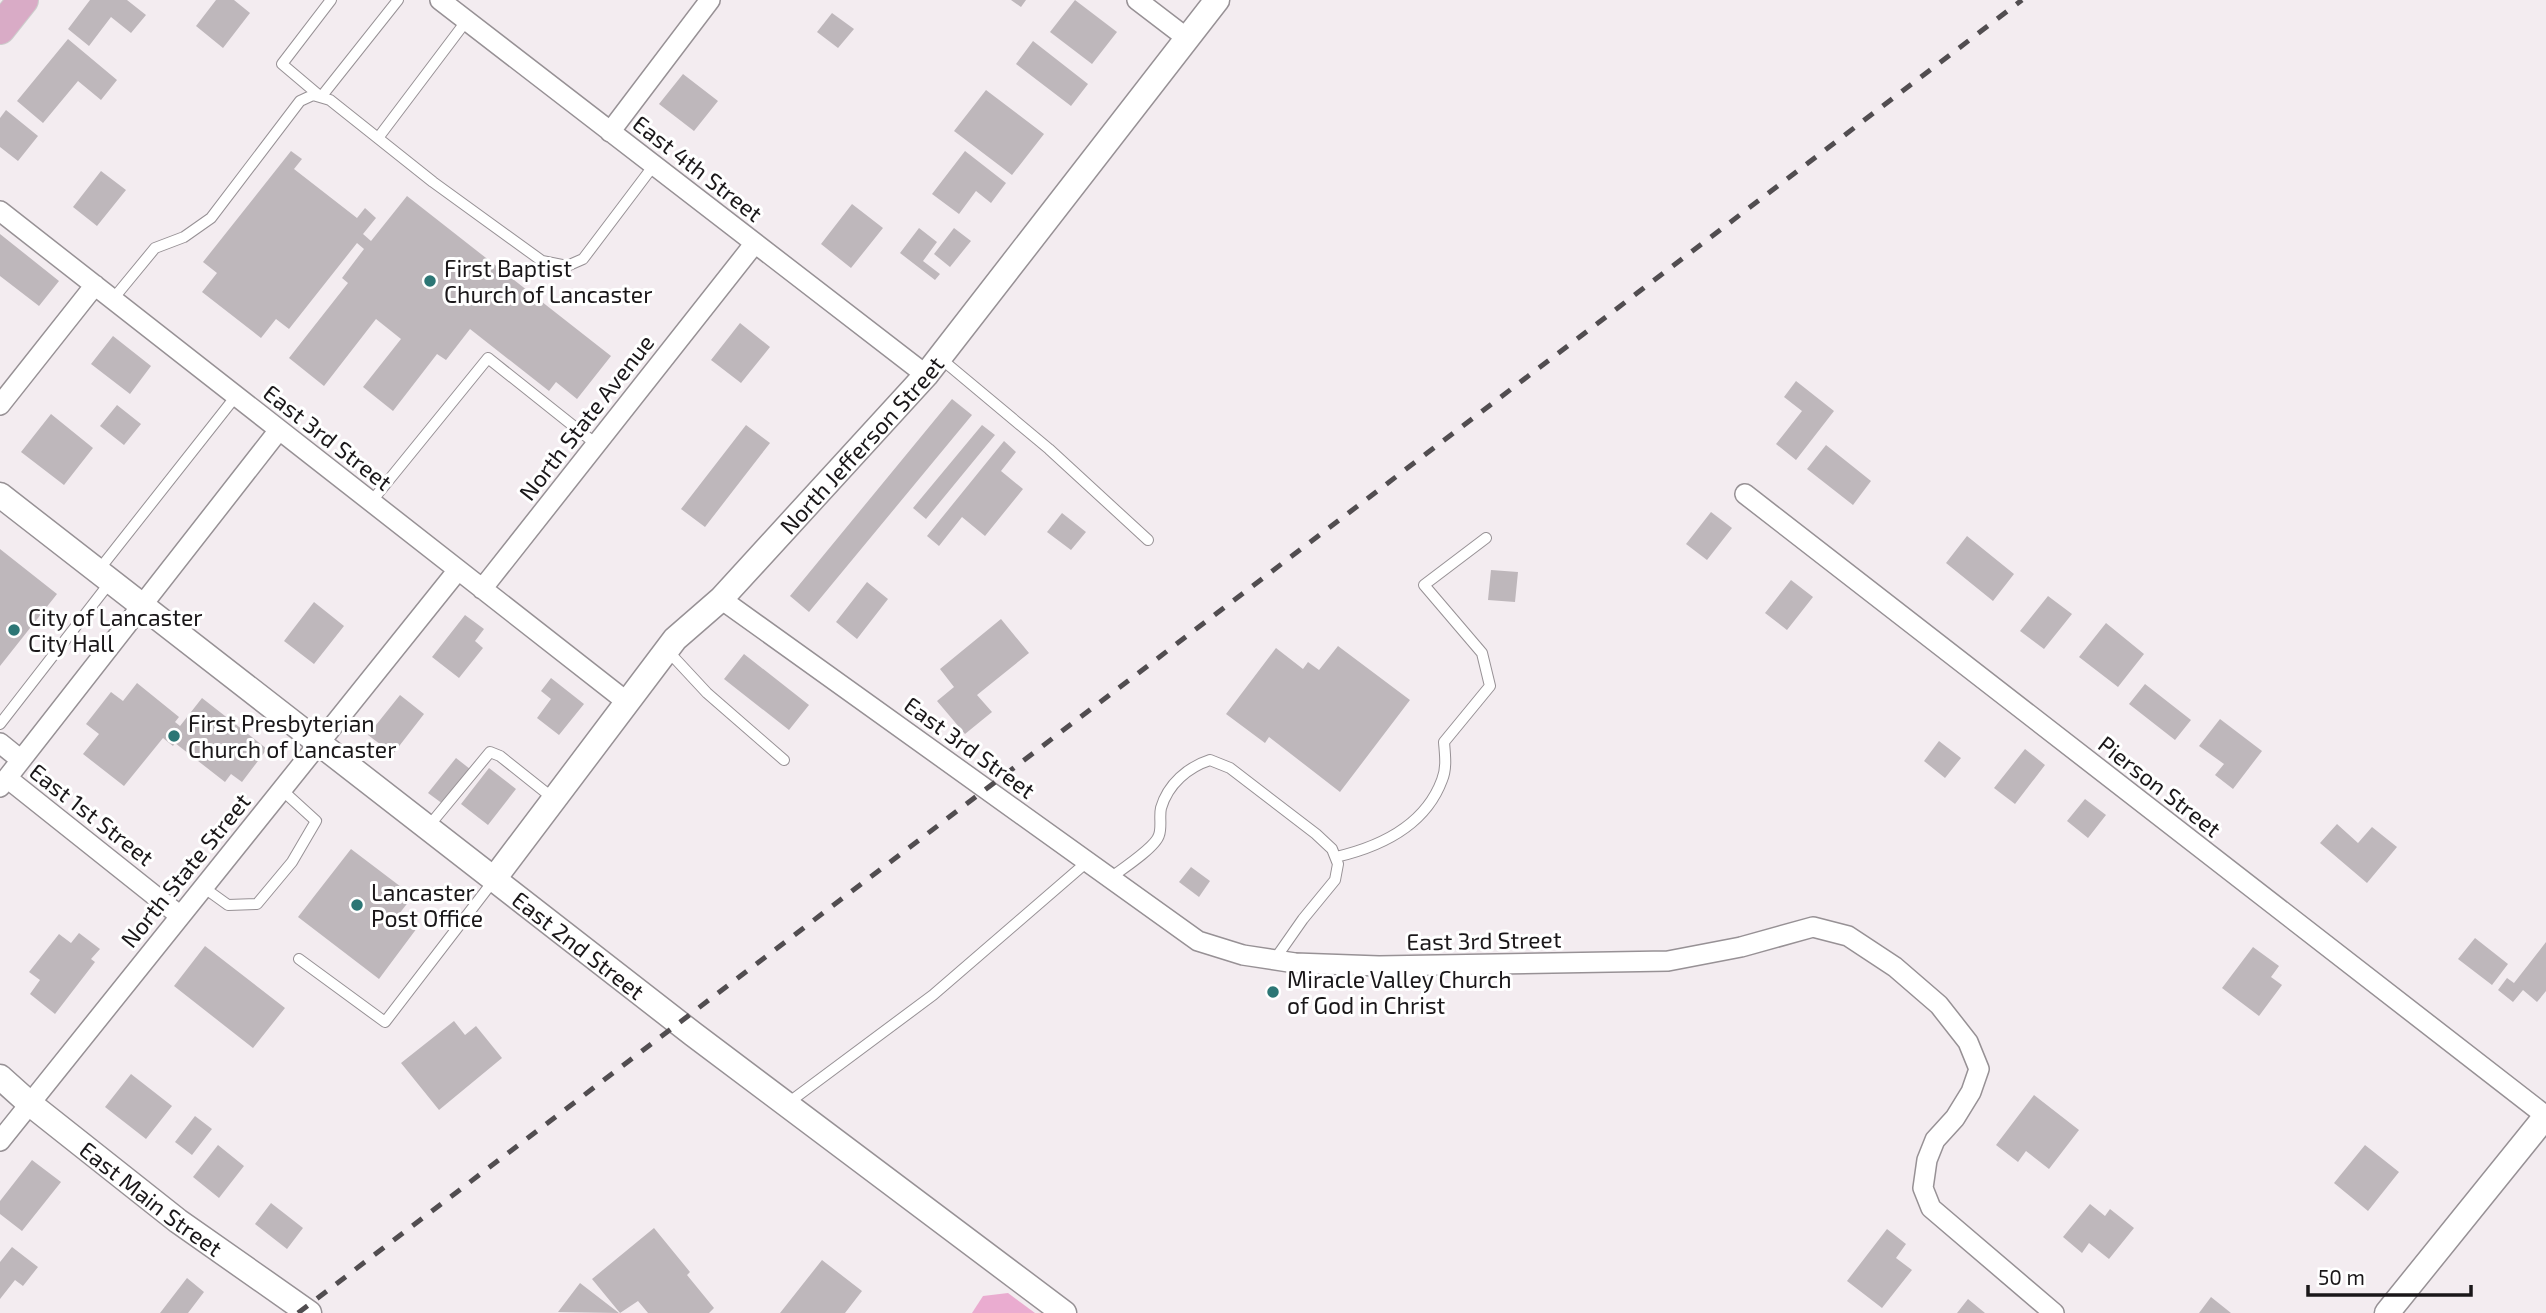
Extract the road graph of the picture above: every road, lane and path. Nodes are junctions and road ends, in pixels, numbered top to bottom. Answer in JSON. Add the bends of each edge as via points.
{"nodes":[{"id":1,"x":23,"y":0,"type":"edge"},
{"id":2,"x":331,"y":0,"type":"edge"},
{"id":3,"x":398,"y":0,"type":"edge"},
{"id":4,"x":440,"y":0,"type":"edge"},
{"id":5,"x":710,"y":0,"type":"edge"},
{"id":6,"x":1137,"y":0,"type":"edge"},
{"id":7,"x":1217,"y":0,"type":"edge"},
{"id":8,"x":467,"y":20,"type":"junction"},
{"id":9,"x":0,"y":29,"type":"edge"},
{"id":10,"x":1188,"y":39,"type":"junction"},
{"id":11,"x":321,"y":97,"type":"junction"},
{"id":12,"x":610,"y":132,"type":"junction"},
{"id":13,"x":378,"y":138,"type":"junction"},
{"id":14,"x":654,"y":165,"type":"junction"},
{"id":15,"x":0,"y":211,"type":"edge"},
{"id":16,"x":755,"y":243,"type":"junction"},
{"id":17,"x":95,"y":285,"type":"junction"},
{"id":18,"x":113,"y":299,"type":"junction"},
{"id":19,"x":932,"y":366,"type":"junction"},
{"id":20,"x":236,"y":396,"type":"junction"},
{"id":21,"x":0,"y":405,"type":"edge"},
{"id":22,"x":279,"y":430,"type":"junction"},
{"id":23,"x":596,"y":444,"type":"junction"},
{"id":24,"x":1745,"y":494,"type":"dead end"},
{"id":25,"x":0,"y":495,"type":"edge"},
{"id":26,"x":371,"y":502,"type":"junction"},
{"id":27,"x":1486,"y":538,"type":"dead end"},
{"id":28,"x":1148,"y":540,"type":"dead end"},
{"id":29,"x":458,"y":570,"type":"junction"},
{"id":30,"x":105,"y":576,"type":"junction"},
{"id":31,"x":482,"y":589,"type":"junction"},
{"id":32,"x":721,"y":599,"type":"junction"},
{"id":33,"x":142,"y":606,"type":"junction"},
{"id":34,"x":667,"y":650,"type":"junction"},
{"id":35,"x":627,"y":702,"type":"junction"},
{"id":36,"x":0,"y":724,"type":"edge"},
{"id":37,"x":0,"y":743,"type":"edge"},
{"id":38,"x":319,"y":744,"type":"junction"},
{"id":39,"x":21,"y":760,"type":"junction"},
{"id":40,"x":783,"y":760,"type":"dead end"},
{"id":41,"x":4,"y":783,"type":"edge"},
{"id":42,"x":282,"y":790,"type":"junction"},
{"id":43,"x":554,"y":799,"type":"junction"},
{"id":44,"x":428,"y":828,"type":"junction"},
{"id":45,"x":1336,"y":857,"type":"junction"},
{"id":46,"x":1087,"y":862,"type":"junction"},
{"id":47,"x":1110,"y":878,"type":"junction"},
{"id":48,"x":494,"y":879,"type":"junction"},
{"id":49,"x":203,"y":886,"type":"junction"},
{"id":50,"x":179,"y":915,"type":"junction"},
{"id":51,"x":299,"y":959,"type":"dead end"},
{"id":52,"x":1275,"y":960,"type":"junction"},
{"id":53,"x":0,"y":1077,"type":"edge"},
{"id":54,"x":29,"y":1103,"type":"junction"},
{"id":55,"x":786,"y":1104,"type":"junction"},
{"id":56,"x":2546,"y":1116,"type":"edge"},
{"id":57,"x":0,"y":1141,"type":"edge"},
{"id":58,"x":309,"y":1313,"type":"edge"},
{"id":59,"x":1064,"y":1313,"type":"edge"},
{"id":60,"x":2054,"y":1313,"type":"edge"},
{"id":61,"x":2387,"y":1313,"type":"edge"}],
"edges":[{"from":1,"to":9,"type":"main road"},
{"from":2,"to":11,"type":"lane","via":[[282,64]]},
{"from":3,"to":11,"type":"lane"},
{"from":4,"to":8,"type":"street","name":"East 4th Street"},
{"from":5,"to":12,"type":"street"},
{"from":6,"to":10,"type":"street"},
{"from":7,"to":10,"type":"street","name":"North Jefferson Street"},
{"from":8,"to":12,"type":"street","name":"East 4th Street"},
{"from":8,"to":13,"type":"lane"},
{"from":10,"to":19,"type":"street","name":"North Jefferson Street"},
{"from":11,"to":13,"type":"lane"},
{"from":11,"to":18,"type":"lane","via":[[300,101],[211,218],[184,237],[155,248]]},
{"from":12,"to":14,"type":"street","name":"East 4th Street"},
{"from":13,"to":14,"type":"lane","via":[[542,261],[566,266],[583,259]]},
{"from":14,"to":16,"type":"street","name":"East 4th Street"},
{"from":15,"to":17,"type":"street","name":"East 3rd Street"},
{"from":16,"to":19,"type":"street","name":"East 4th Street"},
{"from":16,"to":23,"type":"street","name":"North State Avenue"},
{"from":17,"to":18,"type":"street","name":"East 3rd Street"},
{"from":17,"to":21,"type":"street"},
{"from":18,"to":20,"type":"street","name":"East 3rd Street"},
{"from":19,"to":28,"type":"lane","via":[[1049,449]]},
{"from":19,"to":32,"type":"street","name":"North Jefferson Street"},
{"from":20,"to":22,"type":"street","name":"East 3rd Street"},
{"from":20,"to":30,"type":"lane"},
{"from":22,"to":26,"type":"street","name":"East 3rd Street"},
{"from":22,"to":33,"type":"street"},
{"from":23,"to":26,"type":"lane","via":[[488,358]]},
{"from":23,"to":31,"type":"street","name":"North State Avenue"},
{"from":24,"to":56,"type":"street","name":"Pierson Street"},
{"from":25,"to":30,"type":"street","name":"East 2nd Street"},
{"from":26,"to":29,"type":"street","name":"East 3rd Street"},
{"from":27,"to":45,"type":"lane","via":[[1424,584],[1482,653],[1490,686],[1444,742],[1442,780],[1414,821],[1376,846]]},
{"from":29,"to":31,"type":"street","name":"East 3rd Street"},
{"from":29,"to":38,"type":"street","name":"North State Street"},
{"from":30,"to":33,"type":"street","name":"East 2nd Street"},
{"from":30,"to":36,"type":"lane"},
{"from":31,"to":35,"type":"street","name":"East 3rd Street"},
{"from":32,"to":34,"type":"street","name":"North Jefferson Street"},
{"from":32,"to":46,"type":"street","name":"East 3rd Street"},
{"from":33,"to":38,"type":"street","name":"East 2nd Street"},
{"from":33,"to":39,"type":"street"},
{"from":34,"to":35,"type":"street","name":"North Jefferson Street"},
{"from":34,"to":40,"type":"lane","via":[[707,693]]},
{"from":35,"to":43,"type":"street","name":"North Jefferson Street"},
{"from":37,"to":39,"type":"street","name":"East 1st Street"},
{"from":38,"to":42,"type":"street","name":"North State Street"},
{"from":38,"to":44,"type":"street","name":"East 2nd Street"},
{"from":39,"to":41,"type":"street"},
{"from":41,"to":50,"type":"street","name":"East 1st Street"},
{"from":42,"to":49,"type":"street","name":"North State Street"},
{"from":42,"to":49,"type":"lane","via":[[316,821],[275,883],[257,904],[228,905]]},
{"from":43,"to":44,"type":"lane","via":[[490,752]]},
{"from":43,"to":48,"type":"street","name":"North Jefferson Street"},
{"from":44,"to":48,"type":"street","name":"East 2nd Street"},
{"from":45,"to":47,"type":"lane","via":[[1305,826],[1230,768],[1210,760],[1193,765],[1177,780],[1162,805],[1159,835],[1153,844]]},
{"from":45,"to":52,"type":"lane","via":[[1335,880]]},
{"from":46,"to":47,"type":"street","name":"East 3rd Street"},
{"from":46,"to":55,"type":"lane","via":[[933,995]]},
{"from":47,"to":52,"type":"street","name":"East 3rd Street","via":[[1198,941]]},
{"from":48,"to":51,"type":"lane","via":[[385,1022]]},
{"from":48,"to":55,"type":"street","name":"East 2nd Street"},
{"from":49,"to":50,"type":"street","name":"North State Street"},
{"from":50,"to":54,"type":"street","name":"North State Street"},
{"from":52,"to":60,"type":"street","name":"East 3rd Street","via":[[1379,967],[1668,961],[1813,927],[1848,936],[1895,967],[1939,1005],[1968,1042],[1979,1069],[1971,1092],[1935,1140],[1927,1160],[1923,1188],[1931,1208]]},
{"from":53,"to":54,"type":"street","name":"East Main Street"},
{"from":54,"to":57,"type":"street","name":"North State Street"},
{"from":54,"to":58,"type":"street","name":"East Main Street","via":[[178,1221]]},
{"from":55,"to":59,"type":"street","name":"East 2nd Street"},
{"from":56,"to":61,"type":"street"}]}
